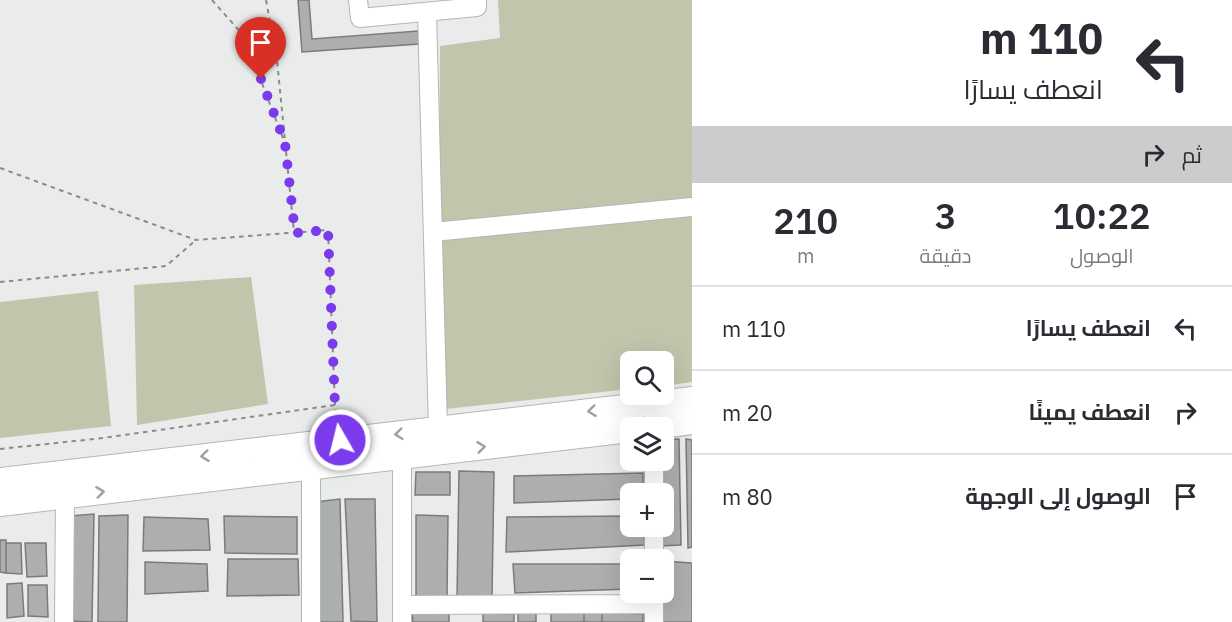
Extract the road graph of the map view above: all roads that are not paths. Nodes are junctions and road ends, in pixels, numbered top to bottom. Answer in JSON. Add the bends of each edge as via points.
{"nodes":[{"id":1,"x":358,"y":0,"type":"edge"},
{"id":2,"x":477,"y":0,"type":"edge"},
{"id":3,"x":427,"y":12,"type":"junction"},
{"id":4,"x":692,"y":207,"type":"edge"},
{"id":5,"x":433,"y":232,"type":"junction"},
{"id":6,"x":692,"y":399,"type":"edge"},
{"id":7,"x":692,"y":423,"type":"edge"},
{"id":8,"x":674,"y":425,"type":"edge"},
{"id":9,"x":438,"y":429,"type":"junction"},
{"id":10,"x":620,"y":431,"type":"edge"},
{"id":11,"x":402,"y":456,"type":"junction"},
{"id":12,"x":311,"y":467,"type":"junction"},
{"id":13,"x":0,"y":480,"type":"edge"},
{"id":14,"x":65,"y":496,"type":"junction"},
{"id":15,"x":0,"y":504,"type":"edge"},
{"id":16,"x":620,"y":600,"type":"edge"},
{"id":17,"x":654,"y":603,"type":"edge"},
{"id":18,"x":402,"y":614,"type":"edge"},
{"id":19,"x":64,"y":622,"type":"edge"},
{"id":20,"x":311,"y":622,"type":"edge"},
{"id":21,"x":654,"y":622,"type":"edge"}],
"edges":[{"from":1,"to":3,"type":"street","via":[[360,18]]},
{"from":2,"to":3,"type":"street","via":[[477,7]]},
{"from":3,"to":5,"type":"street"},
{"from":4,"to":5,"type":"street"},
{"from":5,"to":9,"type":"street"},
{"from":6,"to":9,"type":"main road","one_way":true},
{"from":7,"to":8,"type":"main road"},
{"from":9,"to":13,"type":"main road","one_way":true},
{"from":11,"to":10,"type":"main road","one_way":true},
{"from":11,"to":12,"type":"main road"},
{"from":11,"to":18,"type":"street"},
{"from":14,"to":12,"type":"main road","one_way":true},
{"from":12,"to":20,"type":"street"},
{"from":14,"to":15,"type":"main road"},
{"from":14,"to":19,"type":"street"},
{"from":16,"to":18,"type":"street"},
{"from":17,"to":21,"type":"street"}]}
